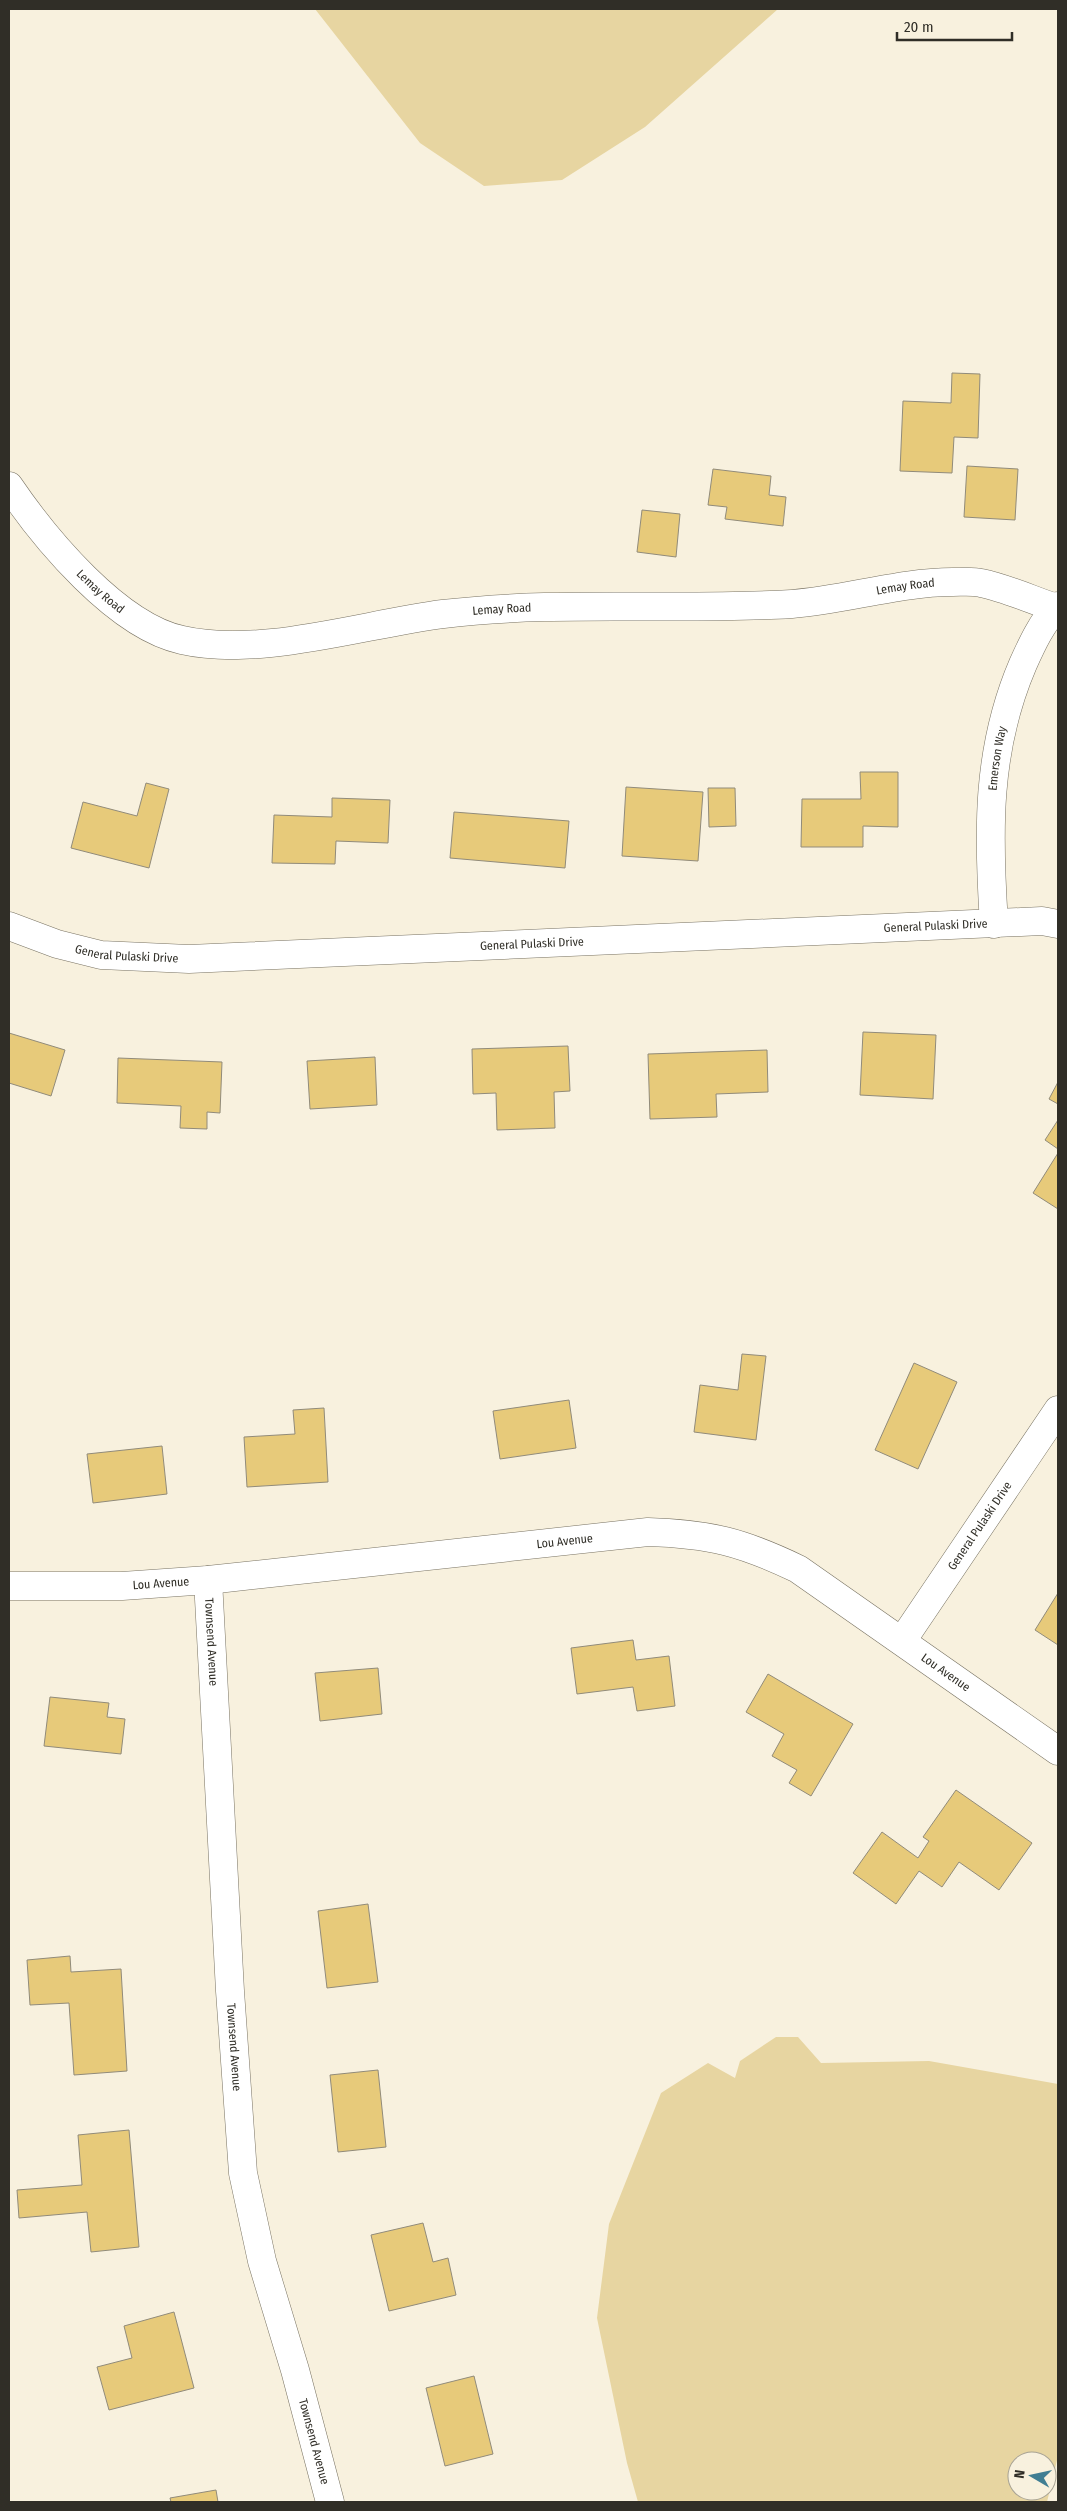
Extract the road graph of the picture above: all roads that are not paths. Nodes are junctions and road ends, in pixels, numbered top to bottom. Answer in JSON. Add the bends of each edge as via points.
{"nodes":[{"id":1,"x":9,"y":486,"type":"edge"},
{"id":2,"x":1057,"y":607,"type":"edge"},
{"id":3,"x":994,"y":924,"type":"junction"},
{"id":4,"x":1058,"y":924,"type":"edge"},
{"id":5,"x":9,"y":926,"type":"edge"},
{"id":6,"x":1058,"y":1410,"type":"edge"},
{"id":7,"x":208,"y":1580,"type":"junction"},
{"id":8,"x":9,"y":1586,"type":"edge"},
{"id":9,"x":902,"y":1641,"type":"junction"},
{"id":10,"x":1058,"y":1751,"type":"edge"},
{"id":11,"x":330,"y":2502,"type":"edge"}],
"edges":[{"from":1,"to":2,"type":"street","name":"Lemay Road","via":[[74,566],[126,613],[140,623],[180,640],[224,646],[267,644],[444,614],[533,608],[791,604],[839,599],[928,582],[981,582]]},
{"from":2,"to":3,"type":"street","name":"Emerson Way","via":[[1036,636],[1017,677],[995,763],[989,850]]},
{"from":3,"to":4,"type":"street","name":"General Pulaski Drive","via":[[1042,921]]},
{"from":3,"to":5,"type":"street","name":"General Pulaski Drive","via":[[189,959],[100,955],[57,944]]},
{"from":6,"to":9,"type":"street","name":"General Pulaski Drive"},
{"from":7,"to":8,"type":"street","name":"Lou Avenue","via":[[122,1586]]},
{"from":7,"to":9,"type":"street","name":"Lou Avenue","via":[[648,1532],[685,1533],[751,1547],[798,1569]]},
{"from":7,"to":11,"type":"street","name":"Townsend Avenue","via":[[230,2000],[243,2173],[262,2261]]},
{"from":9,"to":10,"type":"street","name":"Lou Avenue"}]}
